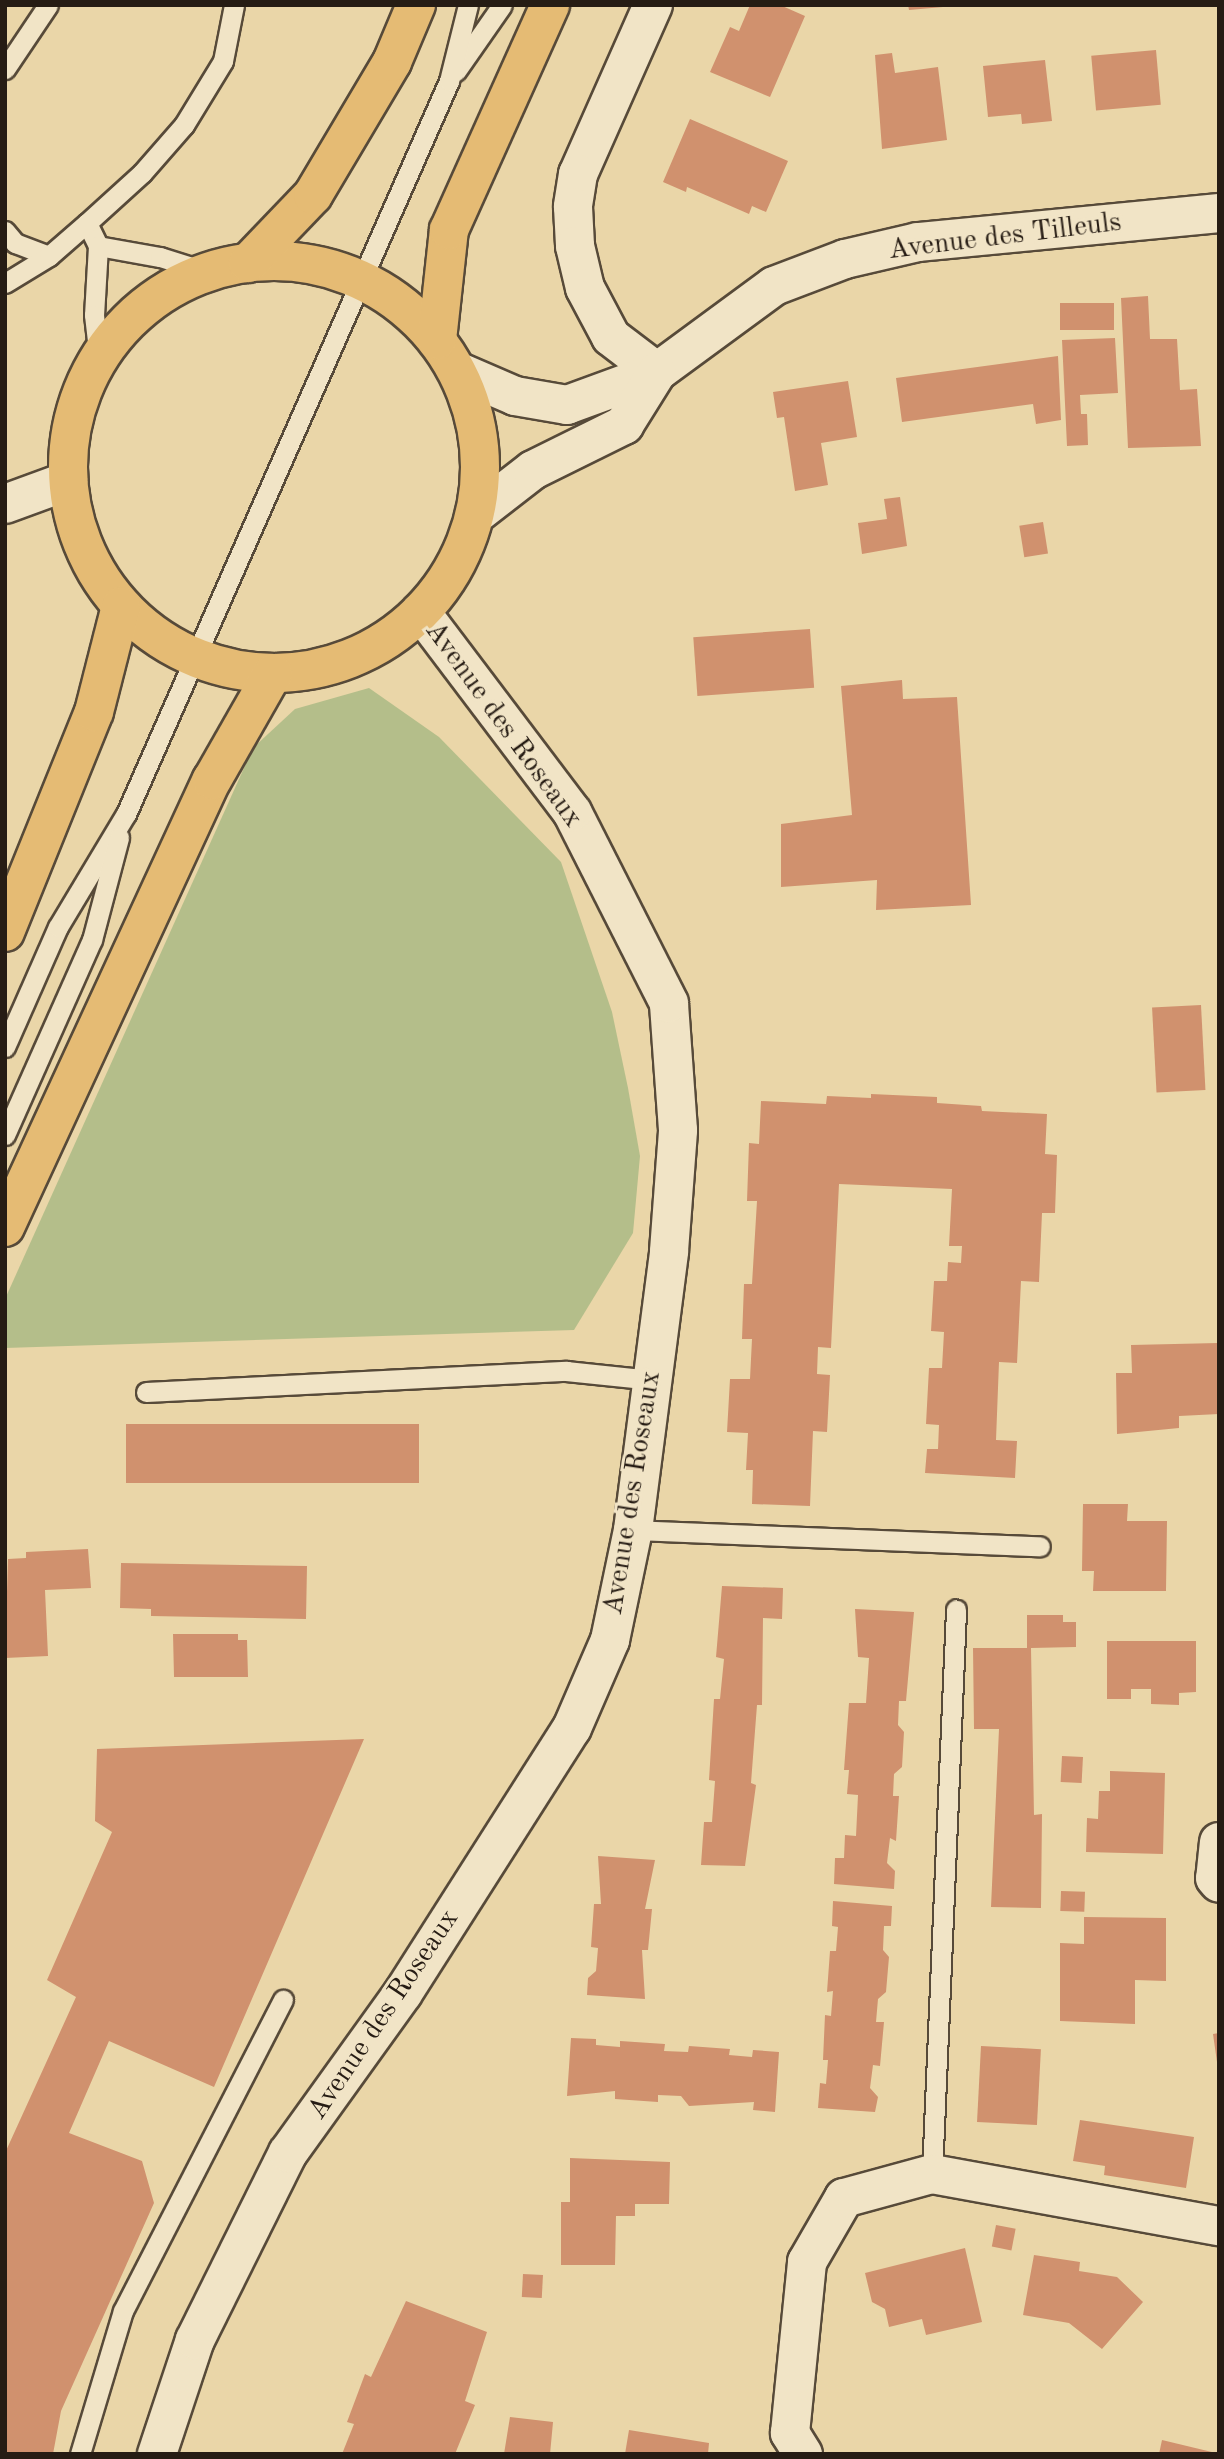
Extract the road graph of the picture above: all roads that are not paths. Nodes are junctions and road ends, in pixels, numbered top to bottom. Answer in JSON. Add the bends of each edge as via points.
{"nodes":[{"id":1,"x":48,"y":5,"type":"edge"},
{"id":2,"x":234,"y":5,"type":"edge"},
{"id":3,"x":414,"y":5,"type":"edge"},
{"id":4,"x":468,"y":5,"type":"edge"},
{"id":5,"x":502,"y":5,"type":"edge"},
{"id":6,"x":550,"y":5,"type":"edge"},
{"id":7,"x":653,"y":5,"type":"edge"},
{"id":8,"x":5,"y":69,"type":"edge"},
{"id":9,"x":449,"y":81,"type":"junction"},
{"id":10,"x":1219,"y":214,"type":"edge"},
{"id":11,"x":87,"y":223,"type":"junction"},
{"id":12,"x":5,"y":230,"type":"edge"},
{"id":13,"x":98,"y":246,"type":"junction"},
{"id":14,"x":49,"y":256,"type":"junction"},
{"id":15,"x":248,"y":263,"type":"junction"},
{"id":16,"x":208,"y":272,"type":"junction"},
{"id":17,"x":361,"y":280,"type":"junction"},
{"id":18,"x":5,"y":283,"type":"edge"},
{"id":19,"x":447,"y":356,"type":"junction"},
{"id":20,"x":99,"y":358,"type":"junction"},
{"id":21,"x":657,"y":372,"type":"junction"},
{"id":22,"x":68,"y":481,"type":"junction"},
{"id":23,"x":5,"y":504,"type":"edge"},
{"id":24,"x":475,"y":514,"type":"junction"},
{"id":25,"x":121,"y":606,"type":"junction"},
{"id":26,"x":421,"y":612,"type":"junction"},
{"id":27,"x":195,"y":657,"type":"junction"},
{"id":28,"x":273,"y":673,"type":"junction"},
{"id":29,"x":126,"y":814,"type":"junction"},
{"id":30,"x":5,"y":932,"type":"edge"},
{"id":31,"x":5,"y":1047,"type":"edge"},
{"id":32,"x":5,"y":1135,"type":"edge"},
{"id":33,"x":5,"y":1227,"type":"edge"},
{"id":34,"x":651,"y":1380,"type":"junction"},
{"id":35,"x":146,"y":1392,"type":"dead end"},
{"id":36,"x":633,"y":1531,"type":"junction"},
{"id":37,"x":1040,"y":1546,"type":"dead end"},
{"id":38,"x":956,"y":1610,"type":"dead end"},
{"id":39,"x":1219,"y":1842,"type":"edge"},
{"id":40,"x":1219,"y":1883,"type":"edge"},
{"id":41,"x":282,"y":2000,"type":"dead end"},
{"id":42,"x":932,"y":2174,"type":"junction"},
{"id":43,"x":1219,"y":2226,"type":"edge"},
{"id":44,"x":80,"y":2454,"type":"edge"},
{"id":45,"x":157,"y":2454,"type":"edge"},
{"id":46,"x":803,"y":2454,"type":"edge"}],
"edges":[{"from":1,"to":8,"type":"lane"},
{"from":2,"to":11,"type":"lane","via":[[223,61],[184,125],[142,173]]},
{"from":3,"to":15,"type":"main road","via":[[392,62],[313,195]]},
{"from":4,"to":9,"type":"lane"},
{"from":5,"to":9,"type":"lane"},
{"from":6,"to":19,"type":"main road","via":[[449,230]]},
{"from":7,"to":21,"type":"street","via":[[578,174],[573,207],[575,246],[585,288],[611,337]]},
{"from":9,"to":17,"type":"lane"},
{"from":10,"to":21,"type":"street","name":"Avenue des Tilleuls","via":[[918,242],[845,259],[774,286]]},
{"from":11,"to":13,"type":"lane"},
{"from":11,"to":14,"type":"lane"},
{"from":12,"to":14,"type":"lane","via":[[15,243]]},
{"from":13,"to":16,"type":"lane","via":[[160,257]]},
{"from":13,"to":20,"type":"lane","via":[[94,315]]},
{"from":14,"to":18,"type":"lane"},
{"from":15,"to":16,"type":"main road"},
{"from":15,"to":17,"type":"main road","via":[[312,265]]},
{"from":16,"to":20,"type":"main road","via":[[146,306]]},
{"from":17,"to":19,"type":"main road","via":[[415,316]]},
{"from":17,"to":27,"type":"lane"},
{"from":19,"to":21,"type":"street","name":"Avenue des Tilleuls","via":[[515,396],[567,405]]},
{"from":19,"to":24,"type":"main road","via":[[471,405],[479,441]]},
{"from":20,"to":22,"type":"main road","via":[[74,417]]},
{"from":21,"to":24,"type":"street","name":"Avenue des Tilleuls","via":[[624,425],[533,470]]},
{"from":22,"to":23,"type":"street"},
{"from":22,"to":25,"type":"main road","via":[[84,547]]},
{"from":24,"to":26,"type":"main road","via":[[451,572]]},
{"from":25,"to":27,"type":"main road","via":[[168,644]]},
{"from":25,"to":30,"type":"main road","via":[[94,712]]},
{"from":26,"to":28,"type":"main road","via":[[389,638],[353,657],[313,669]]},
{"from":26,"to":34,"type":"street","name":"Avenue des Roseaux","via":[[572,812],[669,1003],[678,1130],[669,1251]]},
{"from":27,"to":28,"type":"main road","via":[[233,669]]},
{"from":27,"to":29,"type":"lane"},
{"from":28,"to":33,"type":"main road","via":[[212,780]]},
{"from":29,"to":31,"type":"lane","via":[[58,927]]},
{"from":29,"to":32,"type":"lane","via":[[92,940]]},
{"from":34,"to":35,"type":"lane","via":[[566,1371]]},
{"from":34,"to":36,"type":"street","name":"Avenue des Roseaux"},
{"from":36,"to":37,"type":"lane"},
{"from":36,"to":45,"type":"street","name":"Avenue des Roseaux","via":[[610,1640],[572,1728],[403,1993],[288,2154],[195,2340]]},
{"from":38,"to":42,"type":"lane"},
{"from":39,"to":40,"type":"street","via":[[1215,1878]]},
{"from":41,"to":44,"type":"lane","via":[[124,2311]]},
{"from":42,"to":43,"type":"street"},
{"from":42,"to":46,"type":"street","via":[[844,2198],[807,2262],[790,2433]]}]}
